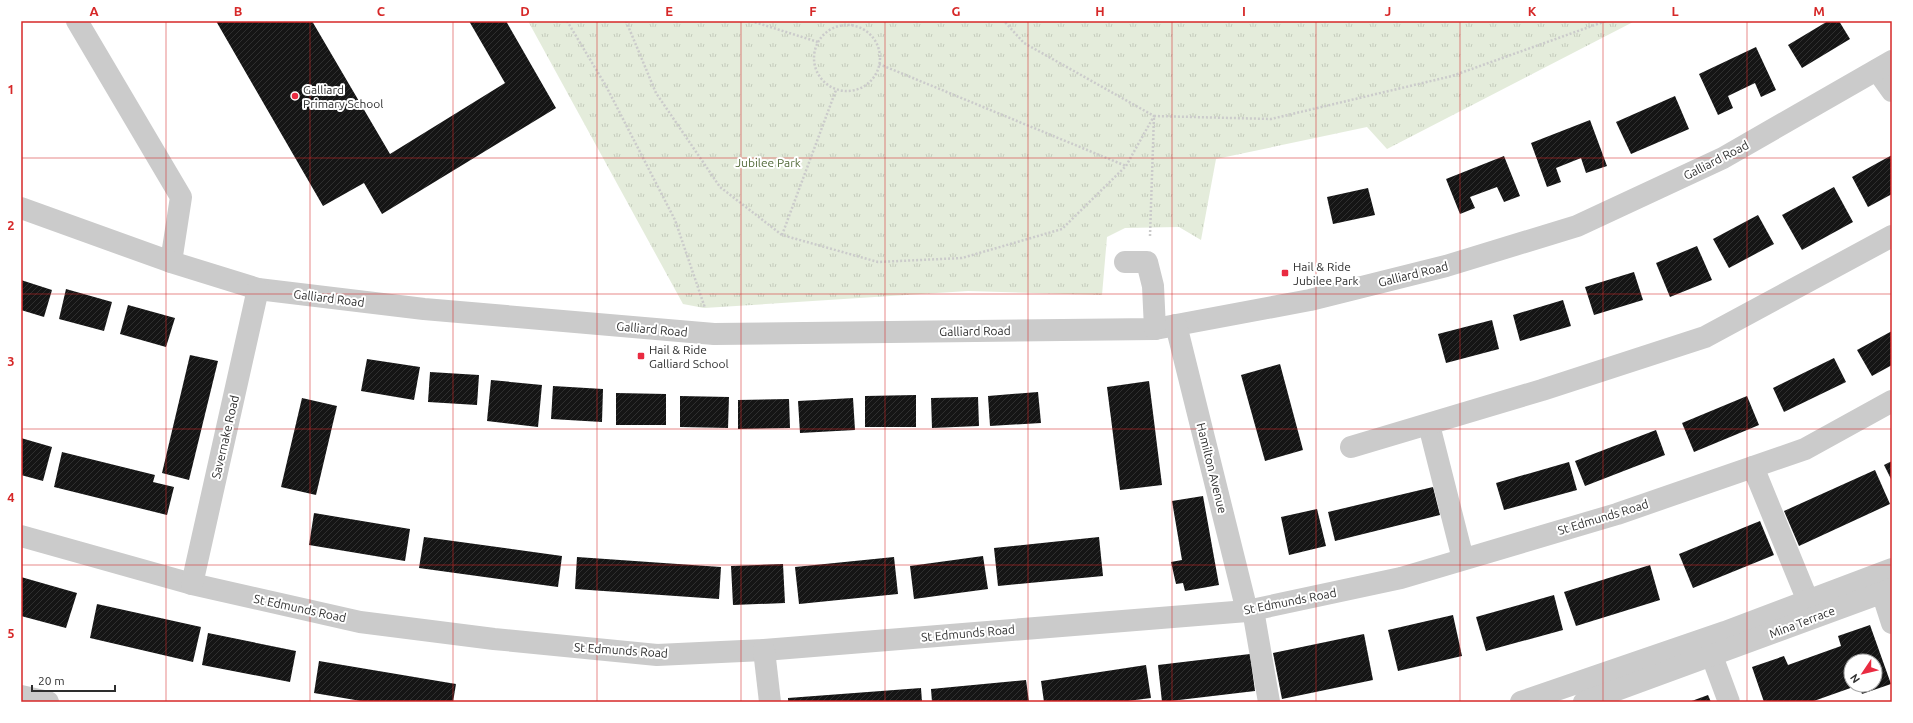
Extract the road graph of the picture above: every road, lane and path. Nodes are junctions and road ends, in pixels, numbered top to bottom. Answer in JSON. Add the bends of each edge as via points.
{"nodes":[{"id":1,"x":77,"y":21,"type":"edge"},
{"id":2,"x":567,"y":21,"type":"edge"},
{"id":3,"x":626,"y":21,"type":"edge"},
{"id":4,"x":751,"y":21,"type":"edge"},
{"id":5,"x":853,"y":21,"type":"edge"},
{"id":6,"x":1004,"y":21,"type":"edge"},
{"id":7,"x":1606,"y":21,"type":"edge"},
{"id":8,"x":852,"y":26,"type":"junction"},
{"id":9,"x":818,"y":42,"type":"junction"},
{"id":10,"x":879,"y":64,"type":"junction"},
{"id":11,"x":1885,"y":66,"type":"edge"},
{"id":12,"x":836,"y":90,"type":"junction"},
{"id":13,"x":1892,"y":91,"type":"edge"},
{"id":14,"x":1154,"y":116,"type":"junction"},
{"id":15,"x":1126,"y":166,"type":"junction"},
{"id":16,"x":21,"y":208,"type":"edge"},
{"id":17,"x":782,"y":234,"type":"junction"},
{"id":18,"x":1892,"y":236,"type":"edge"},
{"id":19,"x":171,"y":262,"type":"junction"},
{"id":20,"x":1125,"y":262,"type":"dead end"},
{"id":21,"x":1147,"y":262,"type":"junction"},
{"id":22,"x":258,"y":290,"type":"junction"},
{"id":23,"x":1176,"y":325,"type":"junction"},
{"id":24,"x":1155,"y":328,"type":"junction"},
{"id":25,"x":714,"y":334,"type":"junction"},
{"id":26,"x":1892,"y":401,"type":"edge"},
{"id":27,"x":1429,"y":425,"type":"junction"},
{"id":28,"x":1351,"y":447,"type":"dead end"},
{"id":29,"x":1753,"y":467,"type":"junction"},
{"id":30,"x":21,"y":536,"type":"edge"},
{"id":31,"x":1463,"y":559,"type":"junction"},
{"id":32,"x":1892,"y":569,"type":"edge"},
{"id":33,"x":192,"y":584,"type":"junction"},
{"id":34,"x":1887,"y":591,"type":"edge"},
{"id":35,"x":1808,"y":601,"type":"junction"},
{"id":36,"x":1250,"y":610,"type":"junction"},
{"id":37,"x":1892,"y":622,"type":"edge"},
{"id":38,"x":764,"y":650,"type":"junction"},
{"id":39,"x":1712,"y":656,"type":"junction"},
{"id":40,"x":21,"y":696,"type":"edge"},
{"id":41,"x":48,"y":702,"type":"edge"},
{"id":42,"x":770,"y":702,"type":"edge"},
{"id":43,"x":1269,"y":702,"type":"edge"},
{"id":44,"x":1521,"y":702,"type":"edge"},
{"id":45,"x":1584,"y":702,"type":"edge"},
{"id":46,"x":1728,"y":702,"type":"edge"}],
"edges":[{"from":1,"to":19,"type":"street","via":[[181,197]]},
{"from":2,"to":25,"type":"path","via":[[606,86],[675,220]]},
{"from":3,"to":17,"type":"path","via":[[656,93],[720,187]]},
{"from":4,"to":9,"type":"path"},
{"from":5,"to":8,"type":"path"},
{"from":6,"to":14,"type":"path","via":[[1024,43]]},
{"from":7,"to":14,"type":"path","via":[[1452,76],[1271,118]]},
{"from":8,"to":9,"type":"path","via":[[832,28],[824,33]]},
{"from":8,"to":10,"type":"path","via":[[862,29],[875,42],[879,52]]},
{"from":9,"to":12,"type":"path","via":[[814,57],[815,69],[826,84]]},
{"from":10,"to":12,"type":"path","via":[[876,74],[868,83],[857,89]]},
{"from":10,"to":15,"type":"path"},
{"from":11,"to":13,"type":"street"},
{"from":11,"to":23,"type":"street","name":"Galliard Road","via":[[1723,158],[1577,226],[1446,266],[1310,300]]},
{"from":12,"to":17,"type":"path"},
{"from":14,"to":15,"type":"path"},
{"from":14,"to":21,"type":"path","via":[[1151,228]]},
{"from":15,"to":17,"type":"path","via":[[1062,229],[962,258],[878,262]]},
{"from":16,"to":19,"type":"street","name":"Galliard Road"},
{"from":18,"to":27,"type":"street","via":[[1705,337]]},
{"from":19,"to":22,"type":"street","name":"Galliard Road"},
{"from":20,"to":21,"type":"street"},
{"from":21,"to":24,"type":"street","via":[[1153,286]]},
{"from":22,"to":25,"type":"street","name":"Galliard Road","via":[[424,309]]},
{"from":22,"to":33,"type":"street","name":"Savernake Road"},
{"from":23,"to":24,"type":"street","name":"Galliard Road"},
{"from":23,"to":36,"type":"street","name":"Hamilton Avenue"},
{"from":24,"to":25,"type":"street","name":"Galliard Road"},
{"from":26,"to":29,"type":"street","name":"St Edmunds Road","via":[[1805,449]]},
{"from":27,"to":28,"type":"street"},
{"from":27,"to":31,"type":"street"},
{"from":29,"to":31,"type":"street","name":"St Edmunds Road","via":[[1617,514]]},
{"from":29,"to":35,"type":"street"},
{"from":30,"to":33,"type":"street","name":"St Edmunds Road"},
{"from":31,"to":36,"type":"street","name":"St Edmunds Road","via":[[1402,578]]},
{"from":32,"to":35,"type":"street"},
{"from":33,"to":38,"type":"street","name":"St Edmunds Road","via":[[360,622],[494,639],[657,655]]},
{"from":34,"to":37,"type":"street"},
{"from":34,"to":39,"type":"street","name":"Mina Terrace"},
{"from":35,"to":44,"type":"street"},
{"from":36,"to":38,"type":"street","name":"St Edmunds Road"},
{"from":36,"to":43,"type":"street","name":"Hamilton Avenue"},
{"from":38,"to":42,"type":"street"},
{"from":39,"to":45,"type":"street","name":"Mina Terrace"},
{"from":39,"to":46,"type":"street"},
{"from":40,"to":41,"type":"street"}]}
